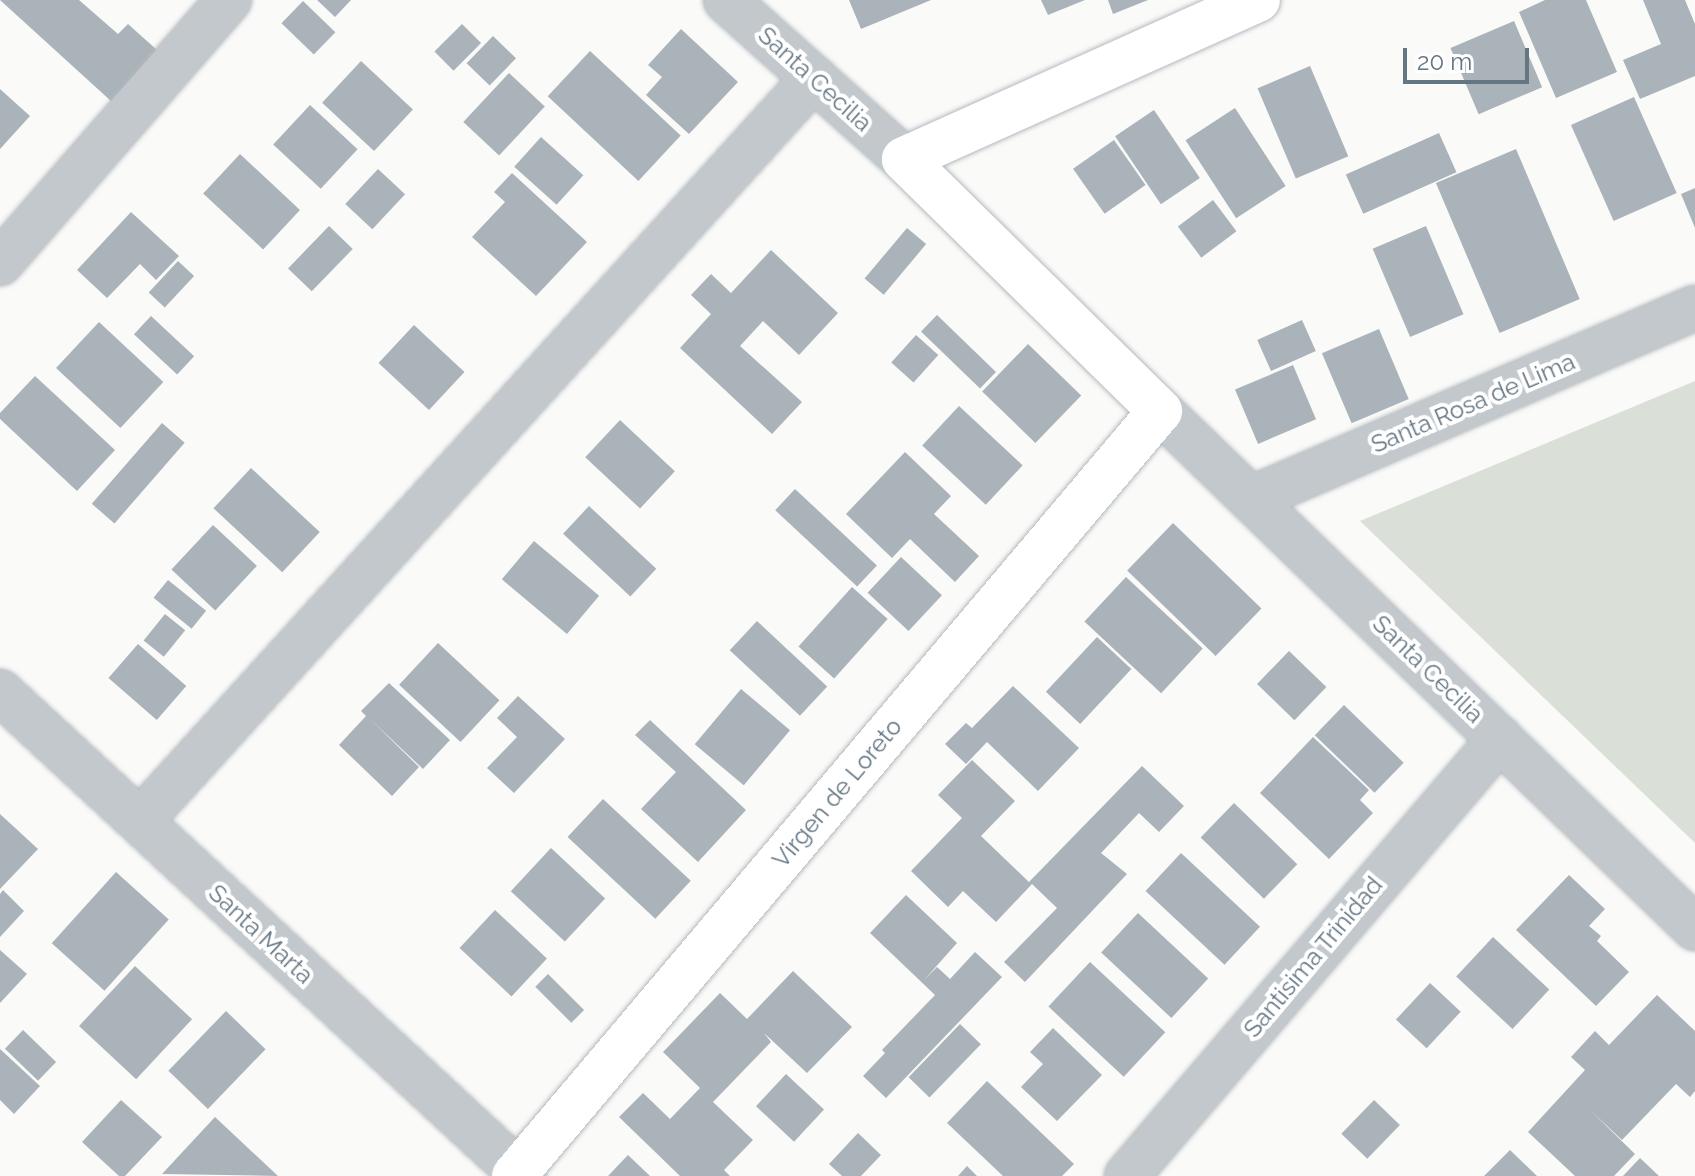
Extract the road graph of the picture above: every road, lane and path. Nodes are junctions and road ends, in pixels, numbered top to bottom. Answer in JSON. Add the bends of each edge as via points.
{"nodes":[{"id":1,"x":229,"y":0,"type":"edge"},
{"id":2,"x":726,"y":0,"type":"edge"},
{"id":3,"x":1258,"y":0,"type":"edge"},
{"id":4,"x":814,"y":78,"type":"junction"},
{"id":5,"x":904,"y":159,"type":"junction"},
{"id":6,"x":0,"y":263,"type":"edge"},
{"id":7,"x":1695,"y":308,"type":"edge"},
{"id":8,"x":1160,"y":411,"type":"junction"},
{"id":9,"x":1251,"y":499,"type":"junction"},
{"id":10,"x":0,"y":692,"type":"edge"},
{"id":11,"x":1500,"y":739,"type":"junction"},
{"id":12,"x":140,"y":821,"type":"junction"},
{"id":13,"x":1695,"y":928,"type":"edge"},
{"id":14,"x":518,"y":1175,"type":"edge"},
{"id":15,"x":1127,"y":1176,"type":"edge"}],
"edges":[{"from":1,"to":6,"type":"street"},
{"from":2,"to":4,"type":"street","name":"Santa Cecilia"},
{"from":3,"to":5,"type":"street"},
{"from":4,"to":5,"type":"street","name":"Santa Cecilia"},
{"from":4,"to":12,"type":"street"},
{"from":5,"to":8,"type":"street"},
{"from":7,"to":9,"type":"street","name":"Santa Rosa de Lima"},
{"from":8,"to":9,"type":"street","name":"Santa Cecilia"},
{"from":8,"to":14,"type":"street","name":"Virgen de Loreto"},
{"from":9,"to":11,"type":"street","name":"Santa Cecilia"},
{"from":10,"to":12,"type":"street","name":"Santa Marta"},
{"from":11,"to":13,"type":"street","name":"Santa Cecilia"},
{"from":11,"to":15,"type":"street","name":"Santisima Trinidad"},
{"from":12,"to":14,"type":"street","name":"Santa Marta"}]}
